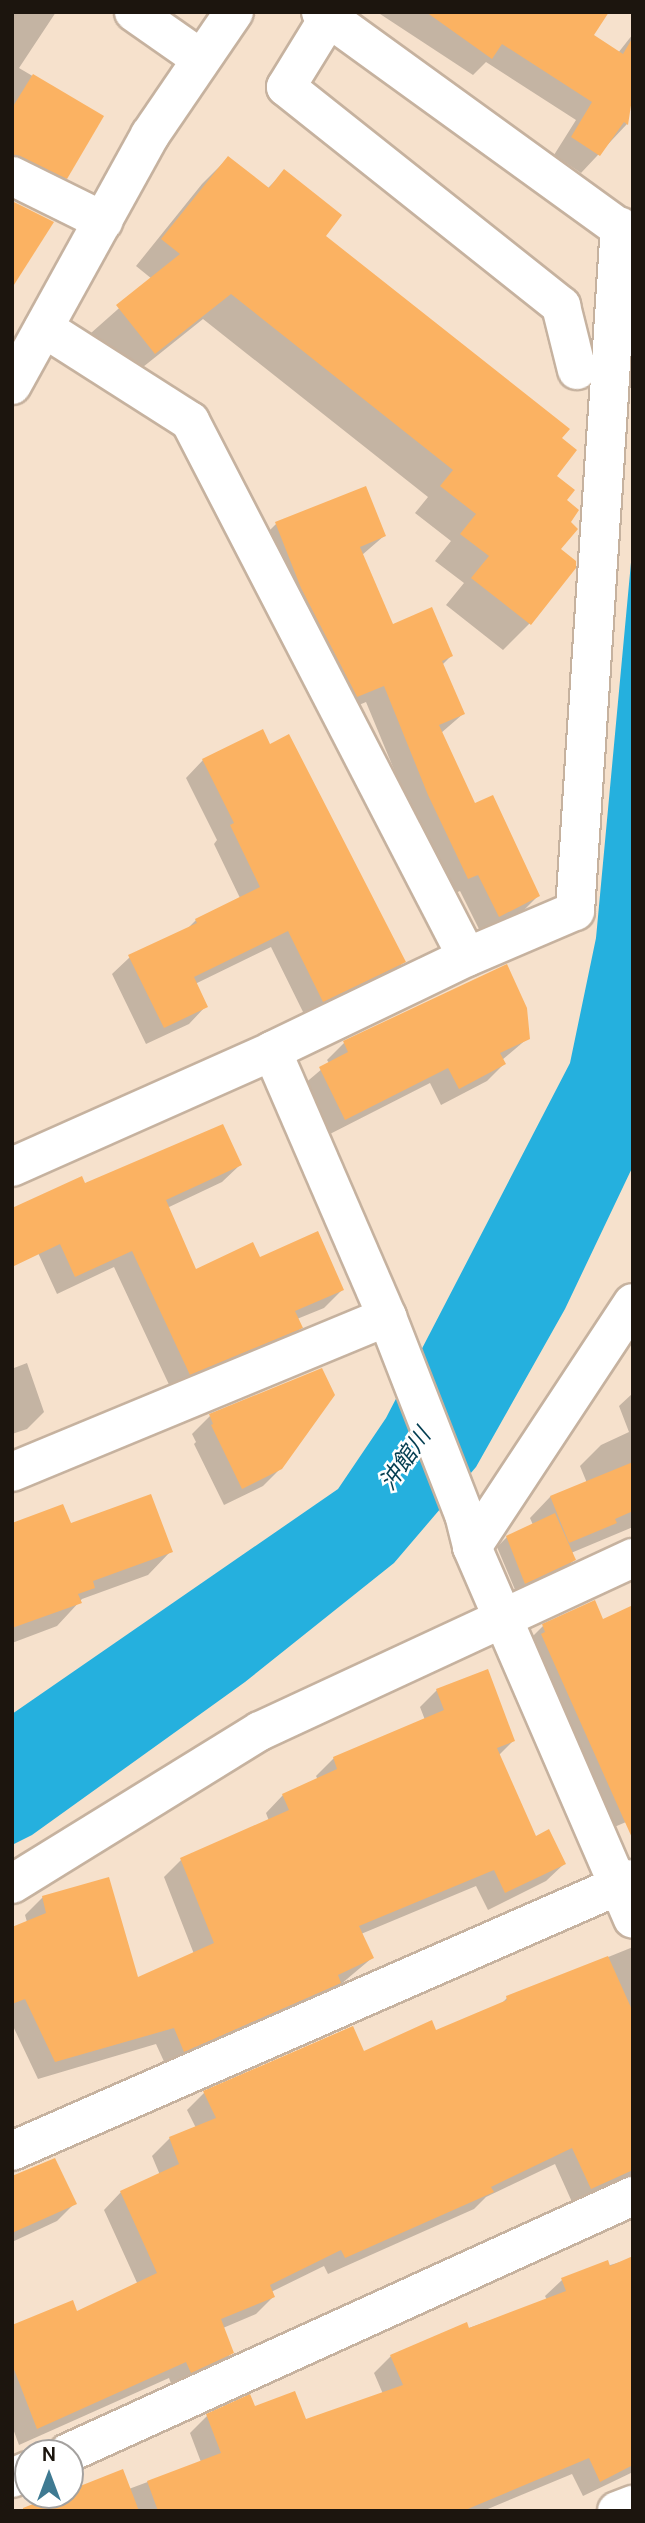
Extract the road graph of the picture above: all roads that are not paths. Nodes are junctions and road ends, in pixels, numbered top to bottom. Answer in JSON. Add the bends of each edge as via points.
{"nodes":[{"id":1,"x":134,"y":12,"type":"edge"},
{"id":2,"x":234,"y":12,"type":"edge"},
{"id":3,"x":325,"y":15,"type":"edge"},
{"id":4,"x":201,"y":59,"type":"junction"},
{"id":5,"x":12,"y":176,"type":"edge"},
{"id":6,"x":103,"y":221,"type":"junction"},
{"id":7,"x":626,"y":232,"type":"edge"},
{"id":8,"x":44,"y":327,"type":"junction"},
{"id":9,"x":577,"y":370,"type":"dead end"},
{"id":10,"x":12,"y":386,"type":"edge"},
{"id":11,"x":467,"y":957,"type":"junction"},
{"id":12,"x":272,"y":1051,"type":"junction"},
{"id":13,"x":12,"y":1167,"type":"edge"},
{"id":14,"x":633,"y":1303,"type":"edge"},
{"id":15,"x":393,"y":1333,"type":"junction"},
{"id":16,"x":12,"y":1472,"type":"edge"},
{"id":17,"x":468,"y":1530,"type":"junction"},
{"id":18,"x":633,"y":1558,"type":"edge"},
{"id":19,"x":502,"y":1618,"type":"junction"},
{"id":20,"x":12,"y":1884,"type":"edge"},
{"id":21,"x":628,"y":1895,"type":"edge"},
{"id":22,"x":12,"y":2151,"type":"edge"},
{"id":23,"x":633,"y":2196,"type":"edge"},
{"id":24,"x":84,"y":2446,"type":"edge"},
{"id":25,"x":633,"y":2505,"type":"edge"},
{"id":26,"x":617,"y":2511,"type":"edge"}],
"edges":[{"from":1,"to":4,"type":"street"},
{"from":2,"to":4,"type":"street"},
{"from":3,"to":7,"type":"street"},
{"from":3,"to":9,"type":"street","via":[[286,87],[561,306]]},
{"from":4,"to":6,"type":"street","via":[[150,135]]},
{"from":5,"to":6,"type":"street"},
{"from":6,"to":8,"type":"street"},
{"from":7,"to":11,"type":"street","via":[[575,911]]},
{"from":8,"to":10,"type":"street"},
{"from":8,"to":11,"type":"street","via":[[190,421]]},
{"from":11,"to":12,"type":"street"},
{"from":12,"to":13,"type":"street"},
{"from":12,"to":15,"type":"street"},
{"from":14,"to":17,"type":"street"},
{"from":15,"to":16,"type":"street"},
{"from":15,"to":17,"type":"street"},
{"from":17,"to":19,"type":"street"},
{"from":18,"to":19,"type":"street"},
{"from":19,"to":20,"type":"street","via":[[260,1731]]},
{"from":19,"to":21,"type":"street"},
{"from":21,"to":22,"type":"street"},
{"from":23,"to":24,"type":"street"},
{"from":25,"to":26,"type":"street"}]}
